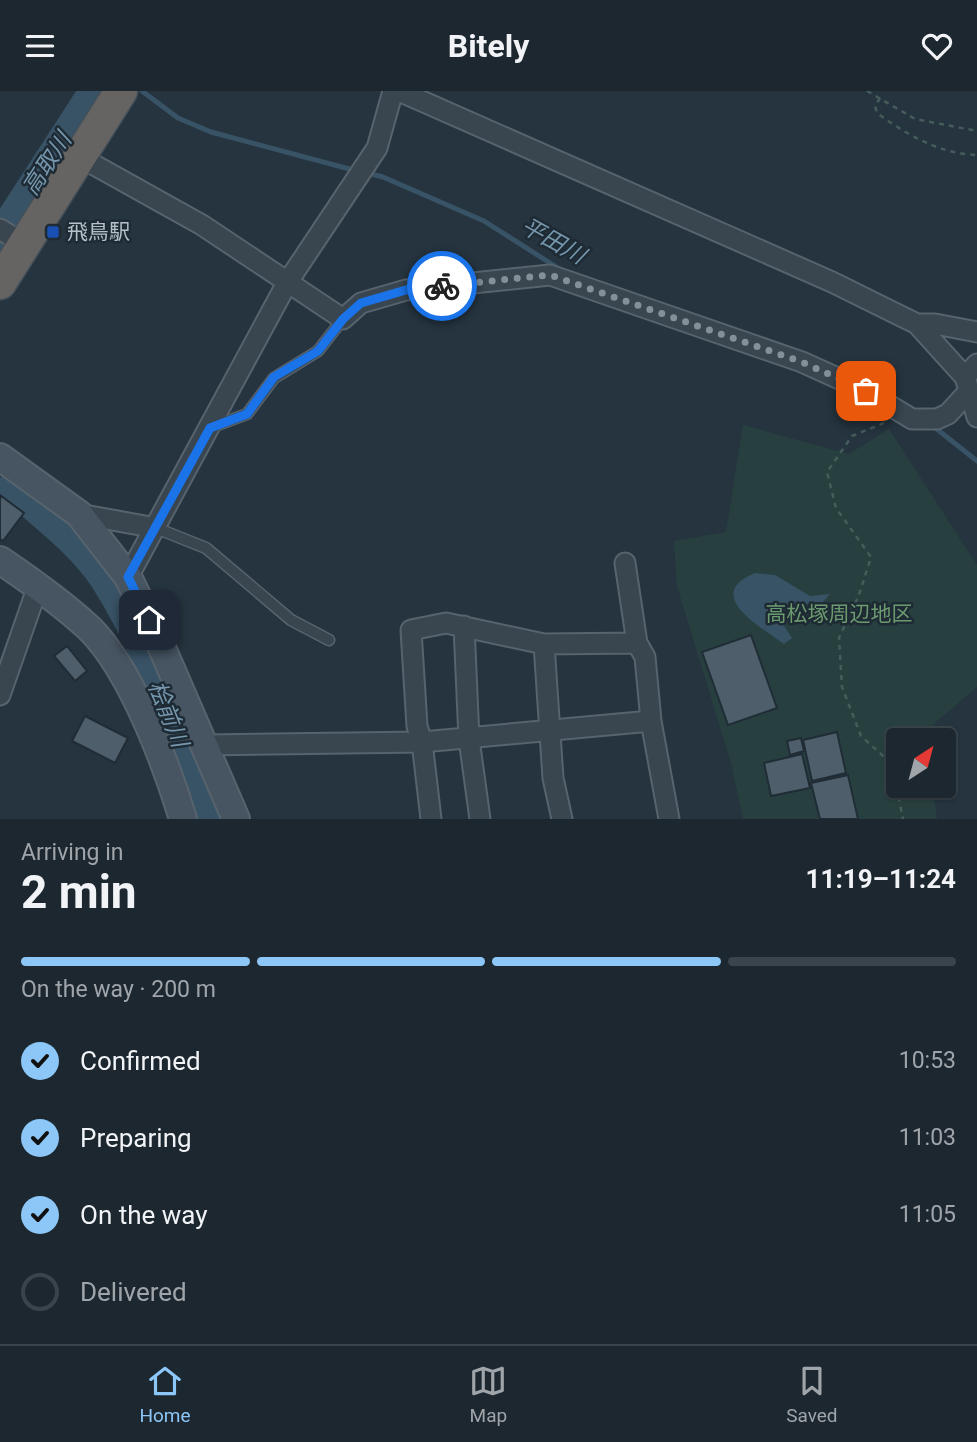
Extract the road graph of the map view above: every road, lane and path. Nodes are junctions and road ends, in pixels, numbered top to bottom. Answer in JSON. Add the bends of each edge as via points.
{"nodes":[{"id":1,"x":121,"y":91,"type":"edge"},
{"id":2,"x":393,"y":91,"type":"edge"},
{"id":3,"x":399,"y":91,"type":"edge"},
{"id":4,"x":867,"y":91,"type":"edge"},
{"id":5,"x":880,"y":99,"type":"junction"},
{"id":6,"x":977,"y":131,"type":"edge"},
{"id":7,"x":977,"y":155,"type":"edge"},
{"id":8,"x":80,"y":157,"type":"junction"},
{"id":9,"x":12,"y":237,"type":"edge"},
{"id":10,"x":0,"y":283,"type":"edge"},
{"id":11,"x":287,"y":283,"type":"junction"},
{"id":12,"x":343,"y":319,"type":"junction"},
{"id":13,"x":917,"y":324,"type":"junction"},
{"id":14,"x":977,"y":332,"type":"edge"},
{"id":15,"x":970,"y":377,"type":"edge"},
{"id":16,"x":977,"y":417,"type":"edge"},
{"id":17,"x":912,"y":419,"type":"junction"},
{"id":18,"x":210,"y":428,"type":"junction"},
{"id":19,"x":0,"y":457,"type":"edge"},
{"id":20,"x":79,"y":514,"type":"junction"},
{"id":21,"x":156,"y":528,"type":"junction"},
{"id":22,"x":0,"y":560,"type":"edge"},
{"id":23,"x":625,"y":563,"type":"dead end"},
{"id":24,"x":128,"y":577,"type":"junction"},
{"id":25,"x":38,"y":586,"type":"junction"},
{"id":26,"x":464,"y":626,"type":"junction"},
{"id":27,"x":329,"y":640,"type":"dead end"},
{"id":28,"x":637,"y":643,"type":"junction"},
{"id":29,"x":544,"y":644,"type":"junction"},
{"id":30,"x":0,"y":695,"type":"edge"},
{"id":31,"x":651,"y":721,"type":"junction"},
{"id":32,"x":549,"y":732,"type":"junction"},
{"id":33,"x":469,"y":739,"type":"junction"},
{"id":34,"x":422,"y":742,"type":"junction"},
{"id":35,"x":204,"y":745,"type":"junction"},
{"id":36,"x":183,"y":819,"type":"edge"},
{"id":37,"x":236,"y":819,"type":"edge"},
{"id":38,"x":431,"y":819,"type":"edge"},
{"id":39,"x":480,"y":819,"type":"edge"},
{"id":40,"x":562,"y":819,"type":"edge"},
{"id":41,"x":669,"y":819,"type":"edge"},
{"id":42,"x":903,"y":819,"type":"edge"}],
"edges":[{"from":1,"to":8,"type":"highway"},
{"from":2,"to":11,"type":"street","via":[[377,148]]},
{"from":3,"to":13,"type":"street"},
{"from":4,"to":5,"type":"path"},
{"from":5,"to":6,"type":"path","via":[[915,119]]},
{"from":5,"to":7,"type":"path","via":[[877,113],[914,136],[946,153]]},
{"from":8,"to":9,"type":"highway"},
{"from":8,"to":11,"type":"street","via":[[202,225]]},
{"from":9,"to":10,"type":"highway"},
{"from":11,"to":12,"type":"street"},
{"from":11,"to":18,"type":"street"},
{"from":12,"to":17,"type":"street","via":[[361,303],[406,290],[550,275],[802,362],[866,391]]},
{"from":12,"to":18,"type":"lane","via":[[318,351],[274,377],[247,414]]},
{"from":13,"to":14,"type":"street"},
{"from":13,"to":15,"type":"street"},
{"from":15,"to":16,"type":"street"},
{"from":15,"to":17,"type":"street","via":[[948,414]]},
{"from":17,"to":42,"type":"path","via":[[875,424],[852,436],[827,472],[836,508],[871,557],[839,638],[842,687],[861,736],[892,764]]},
{"from":18,"to":21,"type":"street"},
{"from":19,"to":20,"type":"main road"},
{"from":20,"to":21,"type":"street"},
{"from":20,"to":24,"type":"main road"},
{"from":21,"to":24,"type":"street"},
{"from":21,"to":27,"type":"lane","via":[[206,548],[291,620]]},
{"from":22,"to":25,"type":"main road"},
{"from":23,"to":28,"type":"street"},
{"from":24,"to":35,"type":"main road"},
{"from":25,"to":30,"type":"street"},
{"from":25,"to":36,"type":"main road","via":[[91,630],[132,688]]},
{"from":26,"to":29,"type":"street"},
{"from":26,"to":33,"type":"street"},
{"from":26,"to":34,"type":"street","via":[[446,623],[411,630]]},
{"from":28,"to":29,"type":"street"},
{"from":28,"to":31,"type":"street","via":[[645,657]]},
{"from":29,"to":32,"type":"street"},
{"from":31,"to":32,"type":"street"},
{"from":31,"to":41,"type":"street"},
{"from":32,"to":33,"type":"street"},
{"from":32,"to":40,"type":"street"},
{"from":33,"to":34,"type":"street"},
{"from":33,"to":39,"type":"street"},
{"from":34,"to":35,"type":"street"},
{"from":34,"to":38,"type":"street"},
{"from":35,"to":37,"type":"main road"}]}
